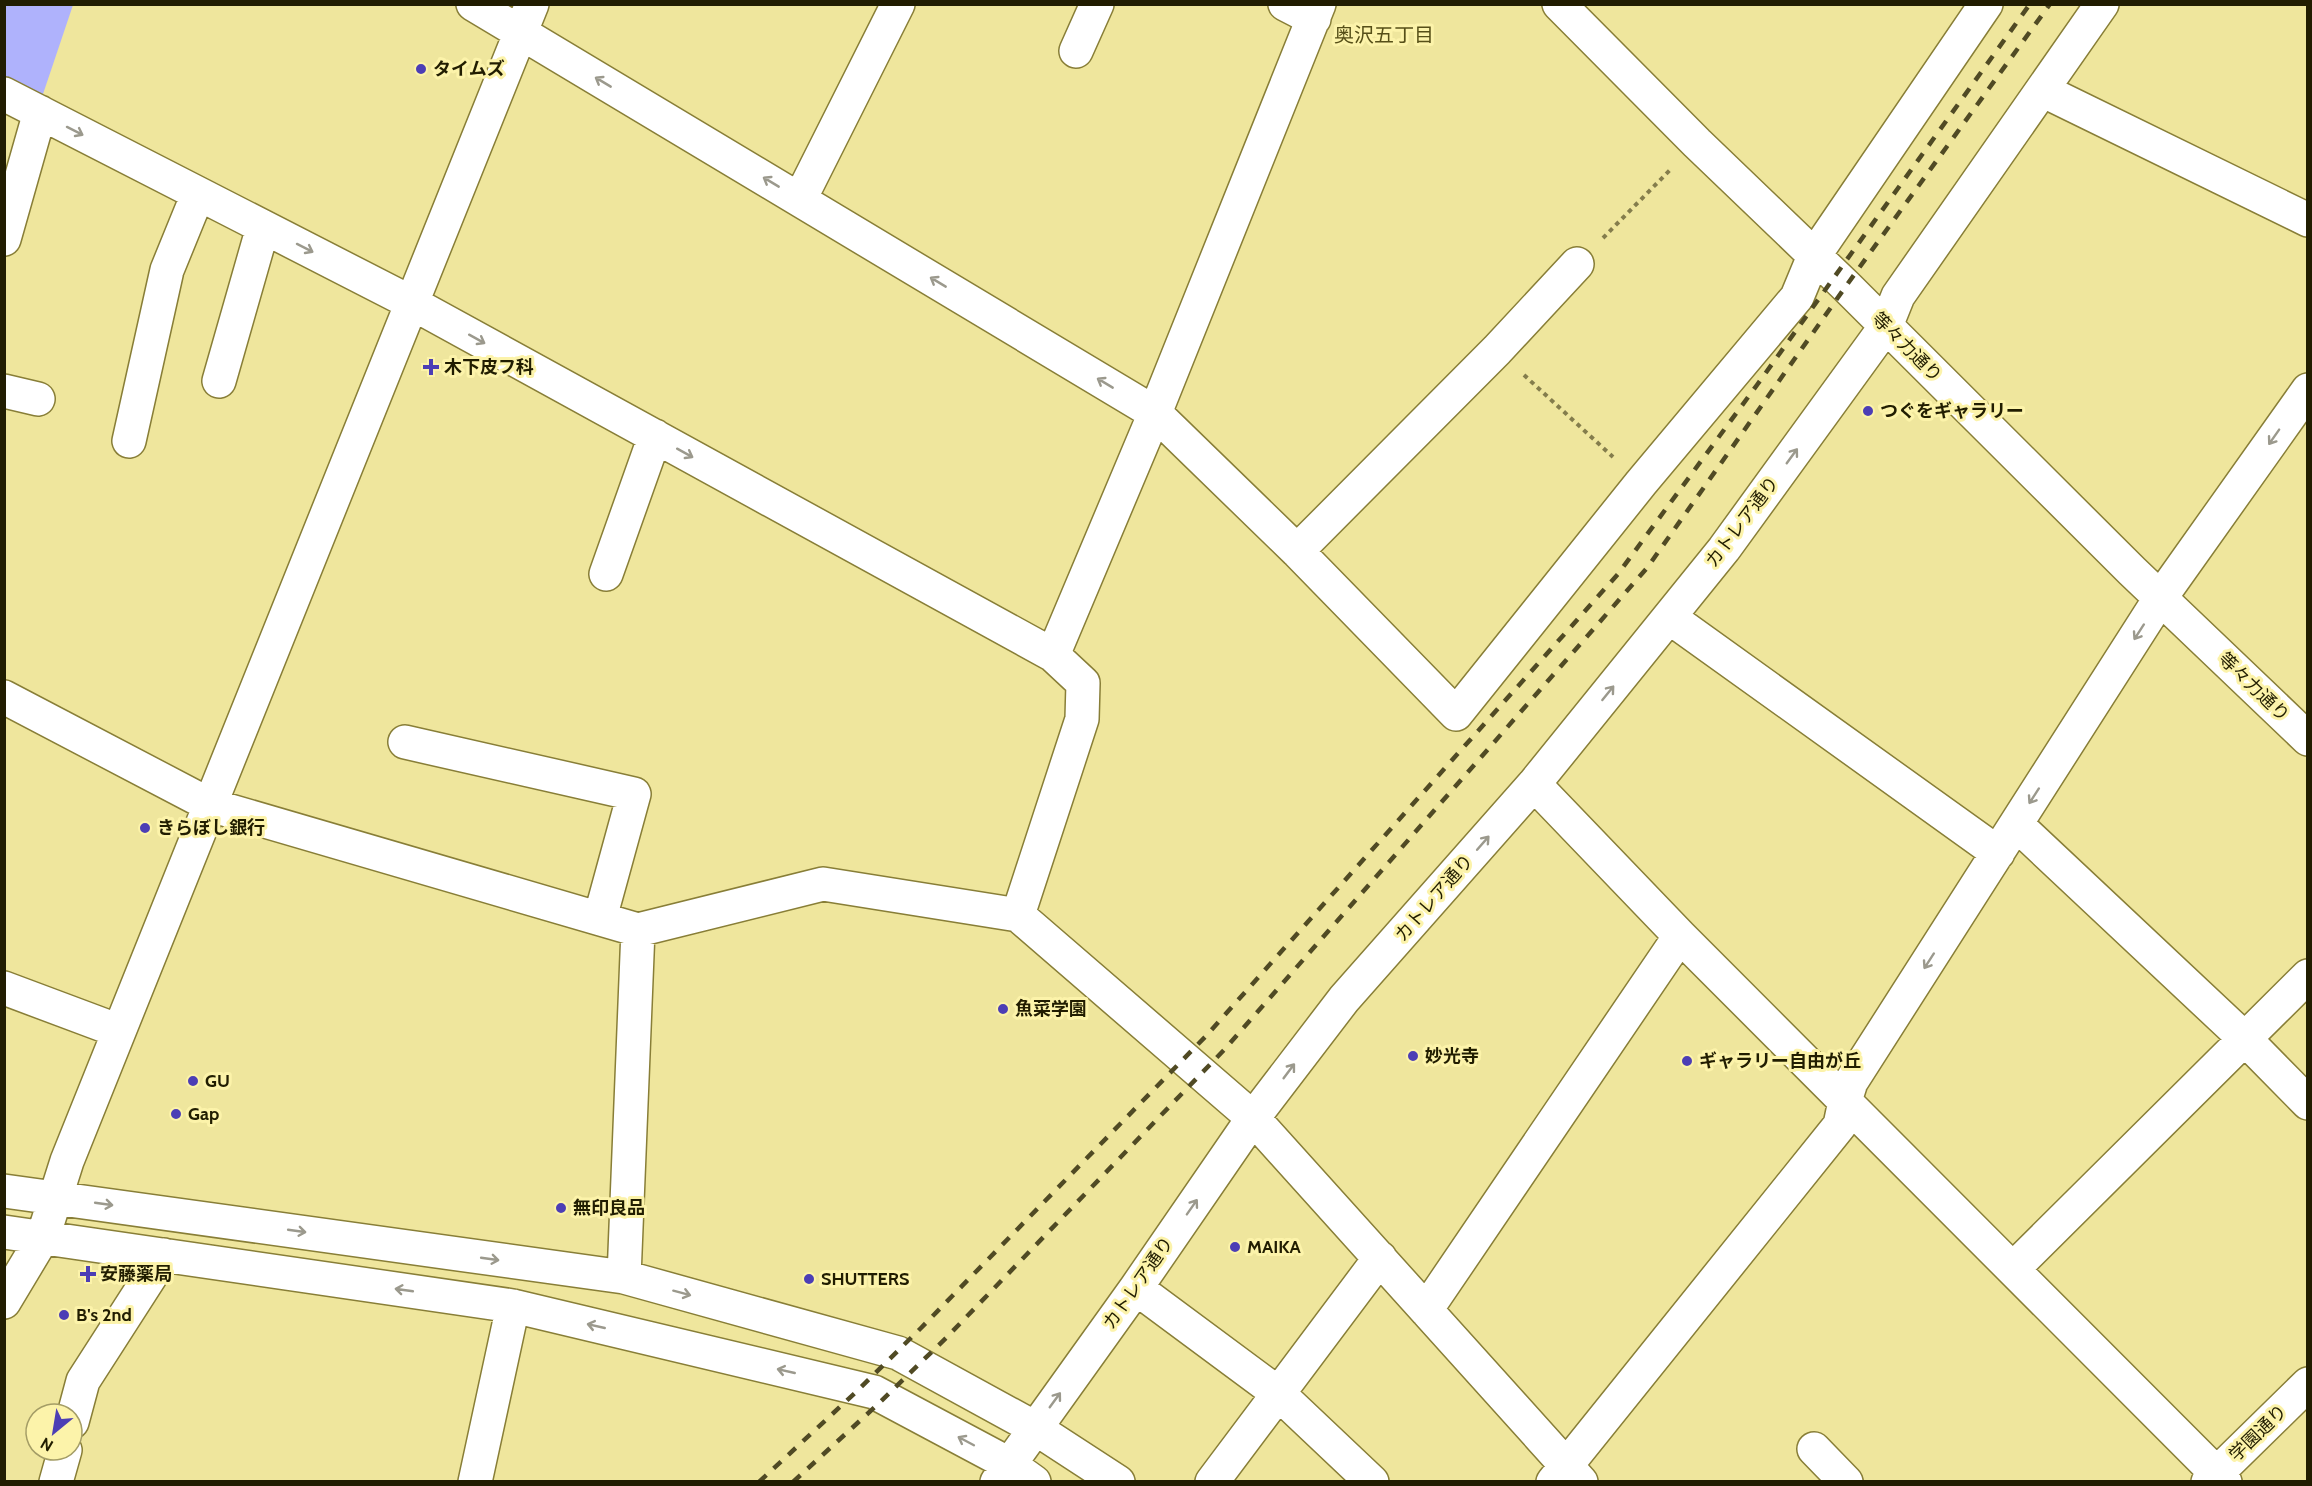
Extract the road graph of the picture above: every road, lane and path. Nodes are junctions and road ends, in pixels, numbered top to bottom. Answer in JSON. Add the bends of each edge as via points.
{"nodes":[{"id":1,"x":473,"y":4,"type":"edge"},
{"id":2,"x":898,"y":4,"type":"edge"},
{"id":3,"x":1097,"y":4,"type":"edge"},
{"id":4,"x":1285,"y":4,"type":"edge"},
{"id":5,"x":1559,"y":4,"type":"edge"},
{"id":6,"x":1986,"y":4,"type":"edge"},
{"id":7,"x":2102,"y":4,"type":"edge"},
{"id":8,"x":1317,"y":12,"type":"edge"},
{"id":9,"x":526,"y":19,"type":"edge"},
{"id":10,"x":1076,"y":51,"type":"dead end"},
{"id":11,"x":2042,"y":90,"type":"junction"},
{"id":12,"x":4,"y":94,"type":"edge"},
{"id":13,"x":40,"y":112,"type":"junction"},
{"id":14,"x":1697,"y":143,"type":"junction"},
{"id":15,"x":198,"y":194,"type":"junction"},
{"id":16,"x":800,"y":199,"type":"junction"},
{"id":17,"x":2307,"y":220,"type":"edge"},
{"id":18,"x":263,"y":227,"type":"junction"},
{"id":19,"x":4,"y":239,"type":"edge"},
{"id":20,"x":1814,"y":256,"type":"junction"},
{"id":21,"x":1577,"y":264,"type":"joint"},
{"id":22,"x":410,"y":302,"type":"junction"},
{"id":23,"x":1887,"y":326,"type":"junction"},
{"id":24,"x":1497,"y":350,"type":"junction"},
{"id":25,"x":219,"y":381,"type":"dead end"},
{"id":26,"x":2307,"y":390,"type":"edge"},
{"id":27,"x":4,"y":391,"type":"edge"},
{"id":28,"x":38,"y":399,"type":"dead end"},
{"id":29,"x":1155,"y":413,"type":"junction"},
{"id":30,"x":655,"y":436,"type":"junction"},
{"id":31,"x":129,"y":441,"type":"dead end"},
{"id":32,"x":1641,"y":483,"type":"junction"},
{"id":33,"x":1297,"y":551,"type":"junction"},
{"id":34,"x":606,"y":574,"type":"dead end"},
{"id":35,"x":2161,"y":597,"type":"junction"},
{"id":36,"x":1669,"y":617,"type":"junction"},
{"id":37,"x":1053,"y":655,"type":"junction"},
{"id":38,"x":4,"y":697,"type":"edge"},
{"id":39,"x":2307,"y":739,"type":"edge"},
{"id":40,"x":405,"y":742,"type":"dead end"},
{"id":41,"x":1534,"y":784,"type":"junction"},
{"id":42,"x":210,"y":805,"type":"junction"},
{"id":43,"x":2016,"y":824,"type":"junction"},
{"id":44,"x":1998,"y":853,"type":"junction"},
{"id":45,"x":1018,"y":915,"type":"junction"},
{"id":46,"x":600,"y":918,"type":"junction"},
{"id":47,"x":638,"y":930,"type":"junction"},
{"id":48,"x":1680,"y":936,"type":"junction"},
{"id":49,"x":2307,"y":976,"type":"edge"},
{"id":50,"x":4,"y":988,"type":"edge"},
{"id":51,"x":119,"y":1031,"type":"junction"},
{"id":52,"x":2245,"y":1039,"type":"junction"},
{"id":53,"x":1845,"y":1101,"type":"junction"},
{"id":54,"x":2307,"y":1102,"type":"edge"},
{"id":55,"x":1253,"y":1118,"type":"junction"},
{"id":56,"x":4,"y":1191,"type":"edge"},
{"id":57,"x":56,"y":1197,"type":"junction"},
{"id":58,"x":4,"y":1232,"type":"edge"},
{"id":59,"x":43,"y":1237,"type":"junction"},
{"id":60,"x":164,"y":1255,"type":"junction"},
{"id":61,"x":1380,"y":1258,"type":"junction"},
{"id":62,"x":2013,"y":1269,"type":"junction"},
{"id":63,"x":624,"y":1277,"type":"junction"},
{"id":64,"x":1136,"y":1288,"type":"junction"},
{"id":65,"x":4,"y":1302,"type":"edge"},
{"id":66,"x":513,"y":1306,"type":"junction"},
{"id":67,"x":1426,"y":1310,"type":"junction"},
{"id":68,"x":2307,"y":1384,"type":"edge"},
{"id":69,"x":1279,"y":1394,"type":"junction"},
{"id":70,"x":77,"y":1402,"type":"edge"},
{"id":71,"x":1035,"y":1428,"type":"junction"},
{"id":72,"x":1814,"y":1449,"type":"dead end"},
{"id":73,"x":62,"y":1462,"type":"edge"},
{"id":74,"x":1013,"y":1476,"type":"edge"},
{"id":75,"x":1566,"y":1476,"type":"edge"},
{"id":76,"x":2217,"y":1479,"type":"edge"},
{"id":77,"x":56,"y":1482,"type":"edge"},
{"id":78,"x":475,"y":1482,"type":"edge"},
{"id":79,"x":1118,"y":1482,"type":"edge"},
{"id":80,"x":1212,"y":1482,"type":"edge"},
{"id":81,"x":1372,"y":1482,"type":"edge"},
{"id":82,"x":1846,"y":1482,"type":"edge"}],
"edges":[{"from":1,"to":9,"type":"street"},
{"from":2,"to":16,"type":"street"},
{"from":3,"to":10,"type":"street"},
{"from":4,"to":8,"type":"street"},
{"from":5,"to":14,"type":"street","name":"等々力通り"},
{"from":6,"to":20,"type":"street"},
{"from":7,"to":11,"type":"street","name":"カトレア通り"},
{"from":8,"to":29,"type":"street"},
{"from":16,"to":9,"type":"street","one_way":true},
{"from":9,"to":22,"type":"street"},
{"from":11,"to":17,"type":"street"},
{"from":11,"to":23,"type":"street","name":"カトレア通り","via":[[1898,296]]},
{"from":12,"to":13,"type":"street"},
{"from":13,"to":15,"type":"street","one_way":true},
{"from":13,"to":19,"type":"street"},
{"from":14,"to":20,"type":"street","name":"等々力通り"},
{"from":14,"to":21,"type":"path"},
{"from":15,"to":18,"type":"street"},
{"from":15,"to":31,"type":"street","via":[[167,270]]},
{"from":29,"to":16,"type":"street","one_way":true},
{"from":18,"to":22,"type":"street","one_way":true},
{"from":18,"to":25,"type":"street"},
{"from":20,"to":23,"type":"street","name":"等々力通り"},
{"from":20,"to":32,"type":"street","via":[[1797,297]]},
{"from":21,"to":24,"type":"street"},
{"from":22,"to":30,"type":"street","one_way":true},
{"from":22,"to":42,"type":"street"},
{"from":23,"to":35,"type":"street","name":"等々力通り"},
{"from":36,"to":23,"type":"street","name":"カトレア通り","one_way":true,"via":[[1724,549]]},
{"from":24,"to":32,"type":"path"},
{"from":24,"to":33,"type":"street"},
{"from":26,"to":35,"type":"street","one_way":true},
{"from":27,"to":28,"type":"street"},
{"from":29,"to":33,"type":"street"},
{"from":29,"to":37,"type":"street"},
{"from":30,"to":34,"type":"street"},
{"from":30,"to":37,"type":"street","one_way":true},
{"from":32,"to":33,"type":"street","via":[[1456,714]]},
{"from":35,"to":39,"type":"street","name":"等々力通り"},
{"from":35,"to":43,"type":"street","one_way":true},
{"from":41,"to":36,"type":"street","name":"カトレア通り","one_way":true},
{"from":36,"to":44,"type":"street"},
{"from":37,"to":45,"type":"street","via":[[1083,683],[1082,719]]},
{"from":38,"to":42,"type":"street"},
{"from":40,"to":46,"type":"street","via":[[633,794]]},
{"from":41,"to":48,"type":"street"},
{"from":55,"to":41,"type":"street","name":"カトレア通り","one_way":true,"via":[[1344,999]]},
{"from":42,"to":46,"type":"street"},
{"from":42,"to":51,"type":"street"},
{"from":43,"to":44,"type":"street"},
{"from":43,"to":52,"type":"street"},
{"from":44,"to":53,"type":"street","one_way":true,"via":[[1851,1082]]},
{"from":45,"to":47,"type":"street","via":[[823,884]]},
{"from":45,"to":55,"type":"street"},
{"from":46,"to":47,"type":"street"},
{"from":47,"to":63,"type":"street"},
{"from":48,"to":53,"type":"street"},
{"from":48,"to":67,"type":"street"},
{"from":49,"to":52,"type":"street"},
{"from":50,"to":51,"type":"street"},
{"from":51,"to":57,"type":"street"},
{"from":52,"to":54,"type":"street"},
{"from":52,"to":62,"type":"street"},
{"from":53,"to":62,"type":"street"},
{"from":53,"to":75,"type":"street","via":[[1840,1125]]},
{"from":55,"to":61,"type":"street"},
{"from":64,"to":55,"type":"street","name":"カトレア通り","one_way":true},
{"from":56,"to":57,"type":"street"},
{"from":57,"to":59,"type":"street"},
{"from":57,"to":63,"type":"street","one_way":true},
{"from":58,"to":59,"type":"street"},
{"from":59,"to":60,"type":"street"},
{"from":59,"to":65,"type":"street"},
{"from":66,"to":60,"type":"street","one_way":true},
{"from":60,"to":70,"type":"street","via":[[83,1381]]},
{"from":61,"to":67,"type":"street"},
{"from":61,"to":69,"type":"street"},
{"from":62,"to":76,"type":"street"},
{"from":63,"to":71,"type":"street","one_way":true,"via":[[898,1353]]},
{"from":64,"to":69,"type":"street"},
{"from":71,"to":64,"type":"street","name":"カトレア通り","one_way":true},
{"from":74,"to":66,"type":"street","one_way":true,"via":[[874,1392]]},
{"from":66,"to":78,"type":"street"},
{"from":67,"to":75,"type":"street"},
{"from":68,"to":76,"type":"street","name":"学園通り"},
{"from":69,"to":80,"type":"street"},
{"from":69,"to":81,"type":"street"},
{"from":71,"to":74,"type":"street","name":"カトレア通り"},
{"from":71,"to":79,"type":"street"},
{"from":72,"to":82,"type":"street"},
{"from":73,"to":77,"type":"street"}]}
